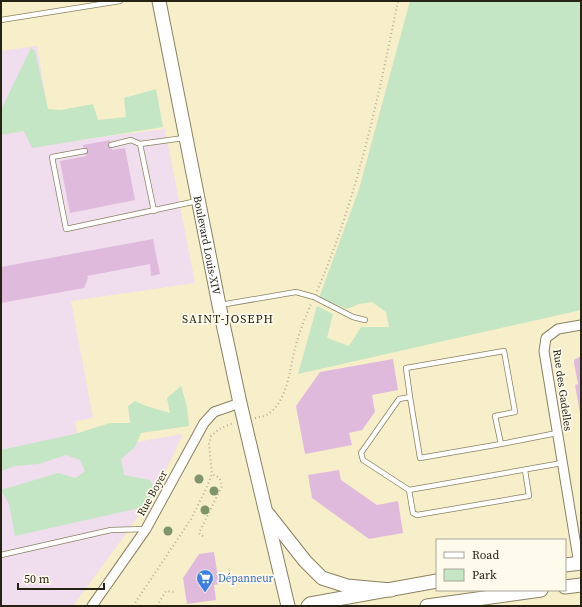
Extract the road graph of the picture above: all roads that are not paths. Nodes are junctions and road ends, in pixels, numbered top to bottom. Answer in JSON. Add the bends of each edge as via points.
{"nodes":[{"id":1,"x":120,"y":1,"type":"edge"},
{"id":2,"x":159,"y":1,"type":"edge"},
{"id":3,"x":1,"y":20,"type":"edge"},
{"id":4,"x":186,"y":138,"type":"junction"},
{"id":5,"x":140,"y":144,"type":"junction"},
{"id":6,"x":111,"y":145,"type":"dead end"},
{"id":7,"x":85,"y":151,"type":"dead end"},
{"id":8,"x":199,"y":201,"type":"junction"},
{"id":9,"x":154,"y":211,"type":"junction"},
{"id":10,"x":219,"y":305,"type":"junction"},
{"id":11,"x":365,"y":320,"type":"dead end"},
{"id":12,"x":581,"y":325,"type":"edge"},
{"id":13,"x":410,"y":397,"type":"junction"},
{"id":14,"x":240,"y":403,"type":"junction"},
{"id":15,"x":557,"y":433,"type":"junction"},
{"id":16,"x":501,"y":444,"type":"junction"},
{"id":17,"x":562,"y":463,"type":"junction"},
{"id":18,"x":525,"y":470,"type":"junction"},
{"id":19,"x":409,"y":490,"type":"junction"},
{"id":20,"x":266,"y":512,"type":"junction"},
{"id":21,"x":146,"y":529,"type":"junction"},
{"id":22,"x":1,"y":555,"type":"edge"},
{"id":23,"x":580,"y":563,"type":"edge"},
{"id":24,"x":566,"y":565,"type":"edge"},
{"id":25,"x":436,"y":581,"type":"edge"},
{"id":26,"x":581,"y":585,"type":"edge"},
{"id":27,"x":566,"y":587,"type":"edge"},
{"id":28,"x":391,"y":590,"type":"junction"},
{"id":29,"x":534,"y":591,"type":"edge"},
{"id":30,"x":92,"y":606,"type":"edge"},
{"id":31,"x":288,"y":606,"type":"edge"},
{"id":32,"x":308,"y":606,"type":"edge"},
{"id":33,"x":427,"y":606,"type":"edge"}],
"edges":[{"from":1,"to":3,"type":"lane"},
{"from":2,"to":4,"type":"main road","name":"Boulevard Louis-XIV"},
{"from":4,"to":5,"type":"lane"},
{"from":4,"to":8,"type":"main road","name":"Boulevard Louis-XIV"},
{"from":5,"to":6,"type":"lane","via":[[131,140]]},
{"from":5,"to":9,"type":"lane"},
{"from":7,"to":9,"type":"lane","via":[[52,158],[66,229]]},
{"from":8,"to":9,"type":"lane"},
{"from":8,"to":10,"type":"main road","name":"Boulevard Louis-XIV"},
{"from":10,"to":11,"type":"lane","via":[[296,292],[314,297],[353,317]]},
{"from":10,"to":14,"type":"main road","name":"Boulevard Louis-XIV"},
{"from":12,"to":15,"type":"street","name":"Rue des Gadelles","via":[[558,329],[546,338],[544,350]]},
{"from":13,"to":16,"type":"lane","via":[[420,458]]},
{"from":13,"to":16,"type":"lane","via":[[406,368],[504,351],[515,412],[495,416]]},
{"from":13,"to":19,"type":"lane","via":[[399,399],[361,453],[363,460]]},
{"from":14,"to":20,"type":"main road","name":"Boulevard Louis-XIV"},
{"from":14,"to":21,"type":"street","name":"Rue Boyer","via":[[214,412],[204,423]]},
{"from":15,"to":16,"type":"lane"},
{"from":15,"to":17,"type":"street","name":"Rue des Gadelles"},
{"from":17,"to":18,"type":"lane"},
{"from":17,"to":23,"type":"street","name":"Rue des Gadelles"},
{"from":18,"to":19,"type":"lane"},
{"from":18,"to":19,"type":"lane","via":[[529,496],[477,505],[417,515],[413,512]]},
{"from":20,"to":28,"type":"main road","via":[[322,578],[346,586]]},
{"from":20,"to":31,"type":"main road","name":"Boulevard Louis-XIV"},
{"from":21,"to":22,"type":"lane","via":[[111,530]]},
{"from":21,"to":30,"type":"street","name":"Rue Boyer"},
{"from":23,"to":24,"type":"main road"},
{"from":25,"to":28,"type":"main road"},
{"from":26,"to":27,"type":"main road"},
{"from":28,"to":32,"type":"main road"},
{"from":29,"to":33,"type":"main road"}]}
